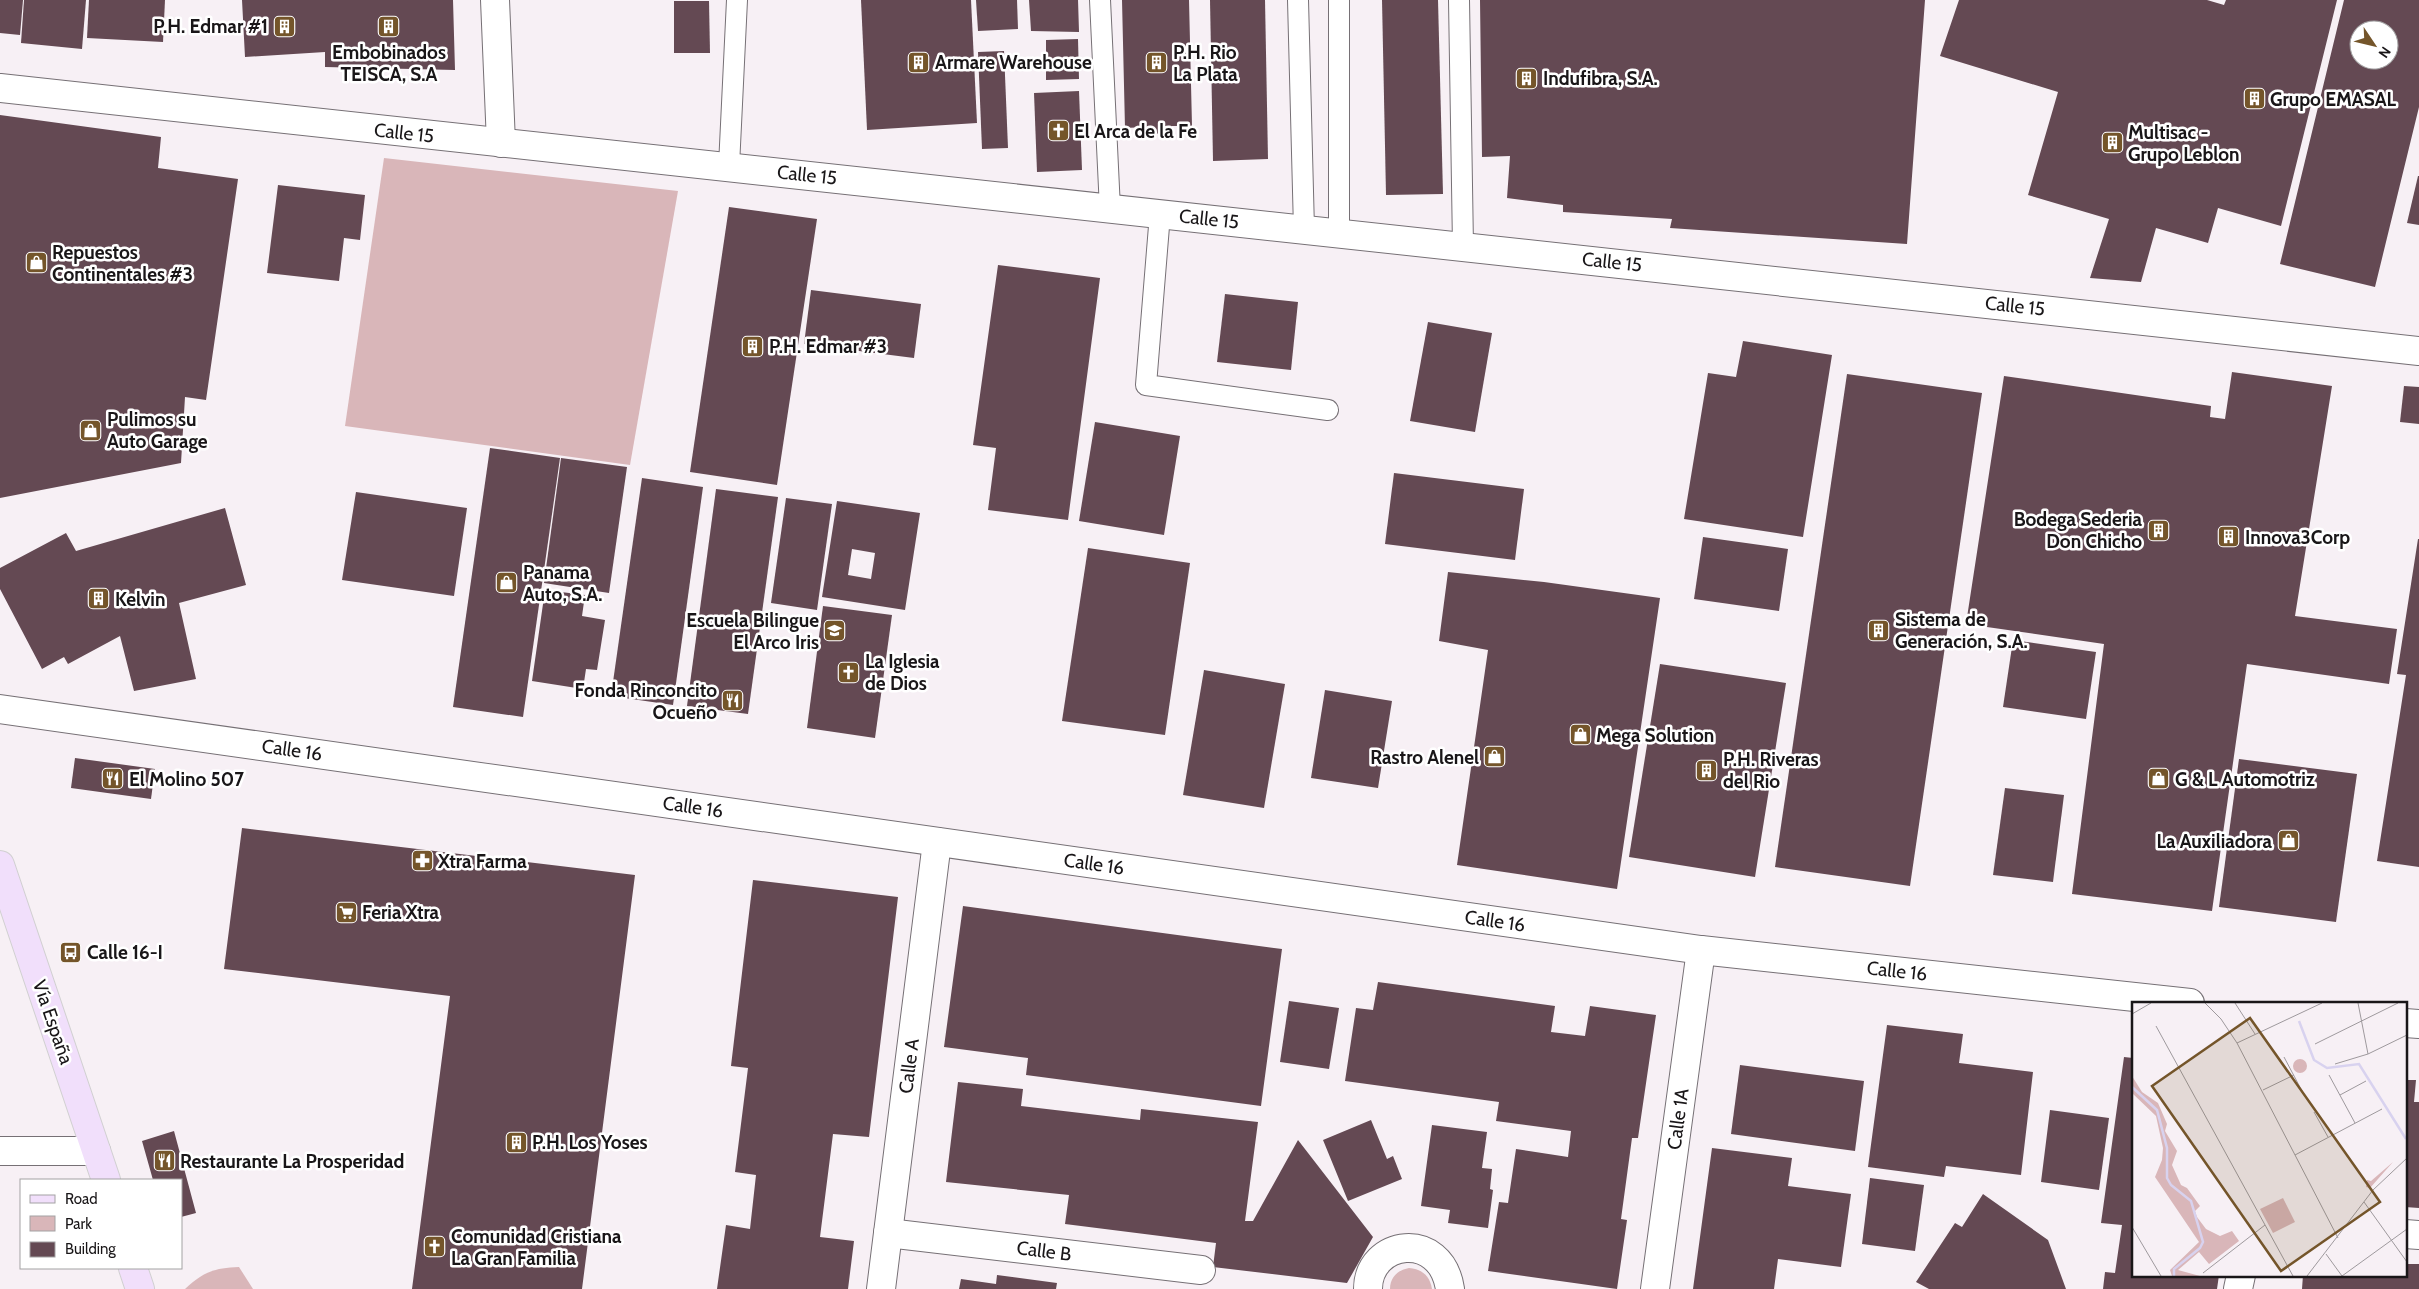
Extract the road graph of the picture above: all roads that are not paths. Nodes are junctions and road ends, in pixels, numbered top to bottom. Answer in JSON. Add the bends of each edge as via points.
{"nodes":[{"id":1,"x":495,"y":0,"type":"edge"},
{"id":2,"x":737,"y":0,"type":"edge"},
{"id":3,"x":1100,"y":0,"type":"edge"},
{"id":4,"x":1298,"y":0,"type":"edge"},
{"id":5,"x":1339,"y":0,"type":"edge"},
{"id":6,"x":1459,"y":0,"type":"edge"},
{"id":7,"x":0,"y":88,"type":"edge"},
{"id":8,"x":501,"y":143,"type":"junction"},
{"id":9,"x":729,"y":166,"type":"junction"},
{"id":10,"x":1110,"y":209,"type":"junction"},
{"id":11,"x":1160,"y":214,"type":"junction"},
{"id":12,"x":1304,"y":229,"type":"junction"},
{"id":13,"x":1339,"y":233,"type":"junction"},
{"id":14,"x":1463,"y":246,"type":"junction"},
{"id":15,"x":2419,"y":350,"type":"edge"},
{"id":16,"x":1328,"y":410,"type":"dead end"},
{"id":17,"x":0,"y":709,"type":"edge"},
{"id":18,"x":937,"y":842,"type":"junction"},
{"id":19,"x":0,"y":864,"type":"edge"},
{"id":20,"x":1701,"y":950,"type":"junction"},
{"id":21,"x":2181,"y":1002,"type":"edge"},
{"id":22,"x":2406,"y":1023,"type":"edge"},
{"id":23,"x":2419,"y":1024,"type":"edge"},
{"id":24,"x":0,"y":1151,"type":"edge"},
{"id":25,"x":96,"y":1151,"type":"junction"},
{"id":26,"x":106,"y":1179,"type":"edge"},
{"id":27,"x":888,"y":1233,"type":"junction"},
{"id":28,"x":2406,"y":1234,"type":"edge"},
{"id":29,"x":2419,"y":1235,"type":"edge"},
{"id":30,"x":133,"y":1269,"type":"edge"},
{"id":31,"x":1201,"y":1270,"type":"dead end"},
{"id":32,"x":2241,"y":1276,"type":"edge"},
{"id":33,"x":140,"y":1289,"type":"edge"},
{"id":34,"x":881,"y":1289,"type":"edge"},
{"id":35,"x":1368,"y":1289,"type":"edge"},
{"id":36,"x":1450,"y":1289,"type":"edge"},
{"id":37,"x":1655,"y":1289,"type":"edge"},
{"id":38,"x":2238,"y":1289,"type":"edge"}],
"edges":[{"from":1,"to":8,"type":"street"},
{"from":2,"to":9,"type":"lane"},
{"from":3,"to":10,"type":"lane"},
{"from":4,"to":12,"type":"lane"},
{"from":5,"to":13,"type":"lane"},
{"from":6,"to":14,"type":"lane"},
{"from":7,"to":8,"type":"street","name":"Calle 15"},
{"from":8,"to":9,"type":"street","name":"Calle 15"},
{"from":9,"to":10,"type":"street","name":"Calle 15"},
{"from":10,"to":11,"type":"street","name":"Calle 15"},
{"from":11,"to":12,"type":"street","name":"Calle 15"},
{"from":11,"to":16,"type":"lane","via":[[1146,385]]},
{"from":12,"to":13,"type":"street","name":"Calle 15"},
{"from":13,"to":14,"type":"street","name":"Calle 15"},
{"from":14,"to":15,"type":"street","name":"Calle 15"},
{"from":17,"to":18,"type":"street","name":"Calle 16"},
{"from":18,"to":20,"type":"street","name":"Calle 16"},
{"from":18,"to":27,"type":"street","name":"Calle A"},
{"from":19,"to":25,"type":"main road","name":"Vía España"},
{"from":20,"to":21,"type":"street","name":"Calle 16"},
{"from":20,"to":37,"type":"street","name":"Calle 1A"},
{"from":22,"to":23,"type":"street"},
{"from":24,"to":25,"type":"street"},
{"from":25,"to":26,"type":"main road","name":"Vía España"},
{"from":27,"to":31,"type":"street","name":"Calle B"},
{"from":27,"to":34,"type":"street","name":"Calle A"},
{"from":28,"to":29,"type":"street"},
{"from":30,"to":33,"type":"main road"},
{"from":32,"to":38,"type":"street"},
{"from":35,"to":36,"type":"street","via":[[1373,1269],[1381,1258],[1406,1248],[1420,1249],[1437,1259],[1448,1276]]}]}
